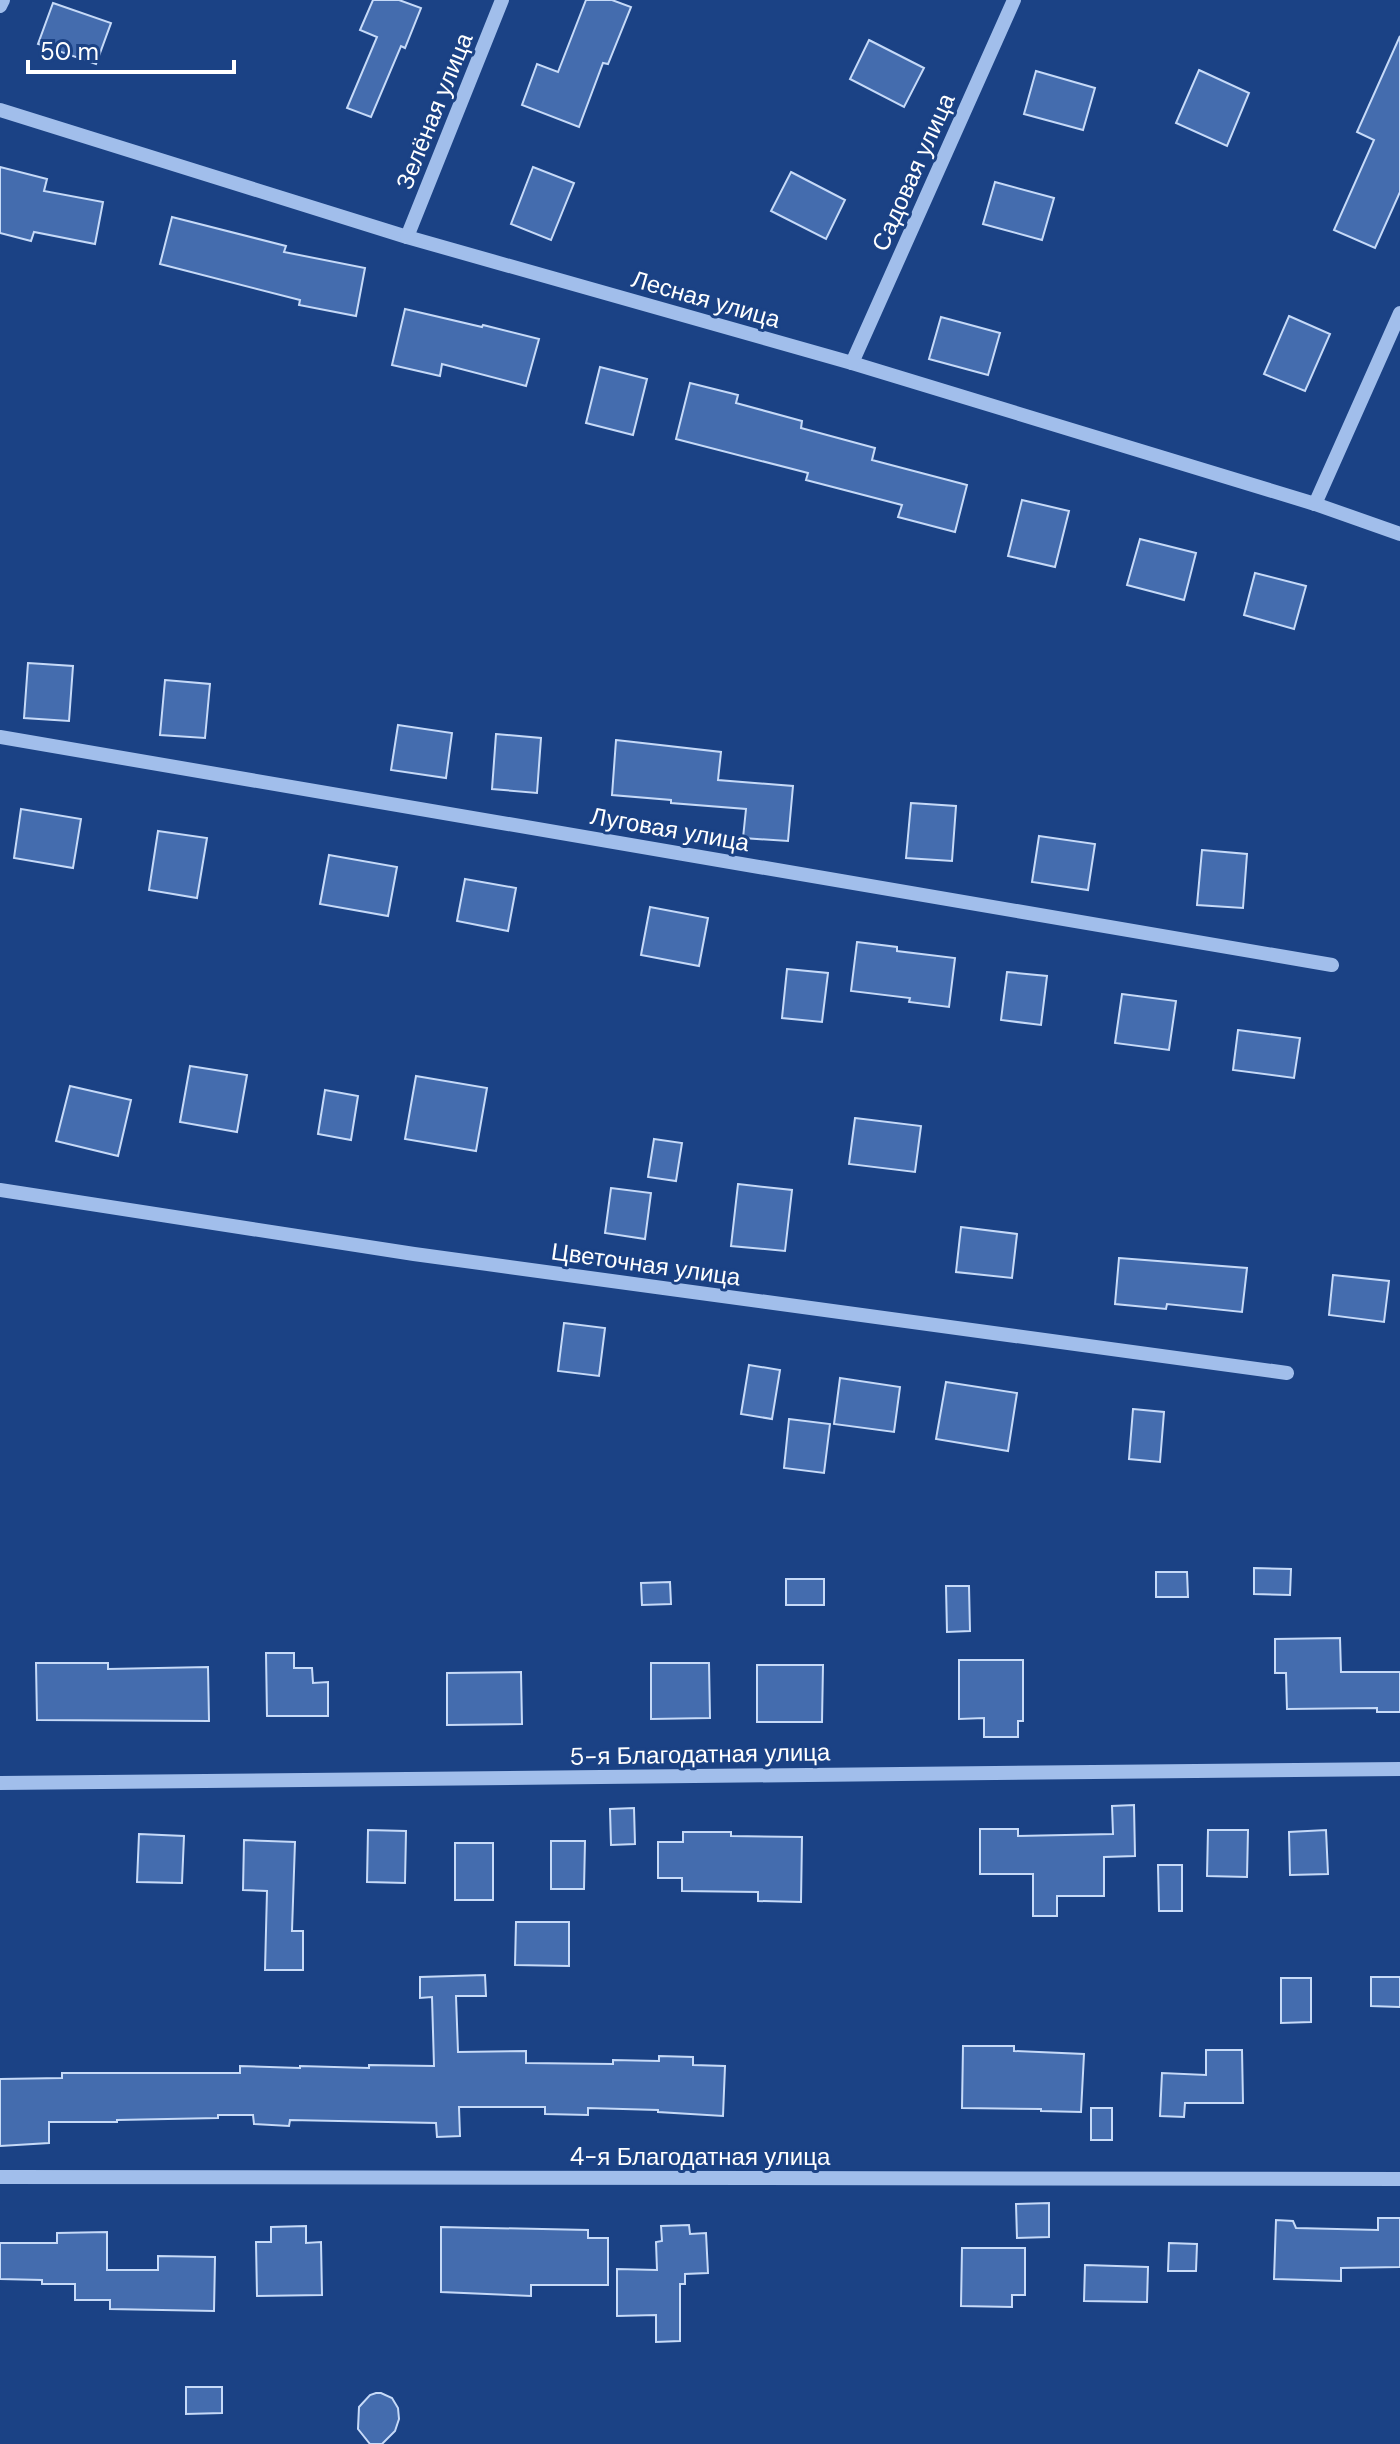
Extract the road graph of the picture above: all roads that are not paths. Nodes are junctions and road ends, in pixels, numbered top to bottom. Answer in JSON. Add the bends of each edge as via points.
{"nodes":[{"id":1,"x":3,"y":0,"type":"edge"},
{"id":2,"x":502,"y":0,"type":"edge"},
{"id":3,"x":1014,"y":0,"type":"edge"},
{"id":4,"x":0,"y":6,"type":"edge"},
{"id":5,"x":0,"y":110,"type":"edge"},
{"id":6,"x":407,"y":237,"type":"junction"},
{"id":7,"x":1400,"y":313,"type":"edge"},
{"id":8,"x":852,"y":363,"type":"junction"},
{"id":9,"x":1315,"y":504,"type":"junction"},
{"id":10,"x":1400,"y":534,"type":"edge"},
{"id":11,"x":0,"y":737,"type":"edge"},
{"id":12,"x":1332,"y":965,"type":"dead end"},
{"id":13,"x":0,"y":1190,"type":"edge"},
{"id":14,"x":1287,"y":1373,"type":"dead end"},
{"id":15,"x":1400,"y":1769,"type":"edge"},
{"id":16,"x":0,"y":1783,"type":"edge"},
{"id":17,"x":0,"y":2177,"type":"edge"},
{"id":18,"x":1400,"y":2179,"type":"edge"}],
"edges":[{"from":1,"to":4,"type":"street"},
{"from":2,"to":6,"type":"street","name":"Зелёная улица"},
{"from":3,"to":8,"type":"street","name":"Садовая улица"},
{"from":5,"to":6,"type":"street","name":"Лесная улица"},
{"from":6,"to":8,"type":"street","name":"Лесная улица"},
{"from":7,"to":9,"type":"street"},
{"from":8,"to":9,"type":"street","name":"Лесная улица"},
{"from":9,"to":10,"type":"street","name":"Лесная улица"},
{"from":11,"to":12,"type":"street","name":"Луговая улица"},
{"from":13,"to":14,"type":"street","name":"Цветочная улица","via":[[414,1254]]},
{"from":15,"to":16,"type":"street","name":"5-я Благодатная улица"},
{"from":17,"to":18,"type":"street","name":"4-я Благодатная улица"}]}
